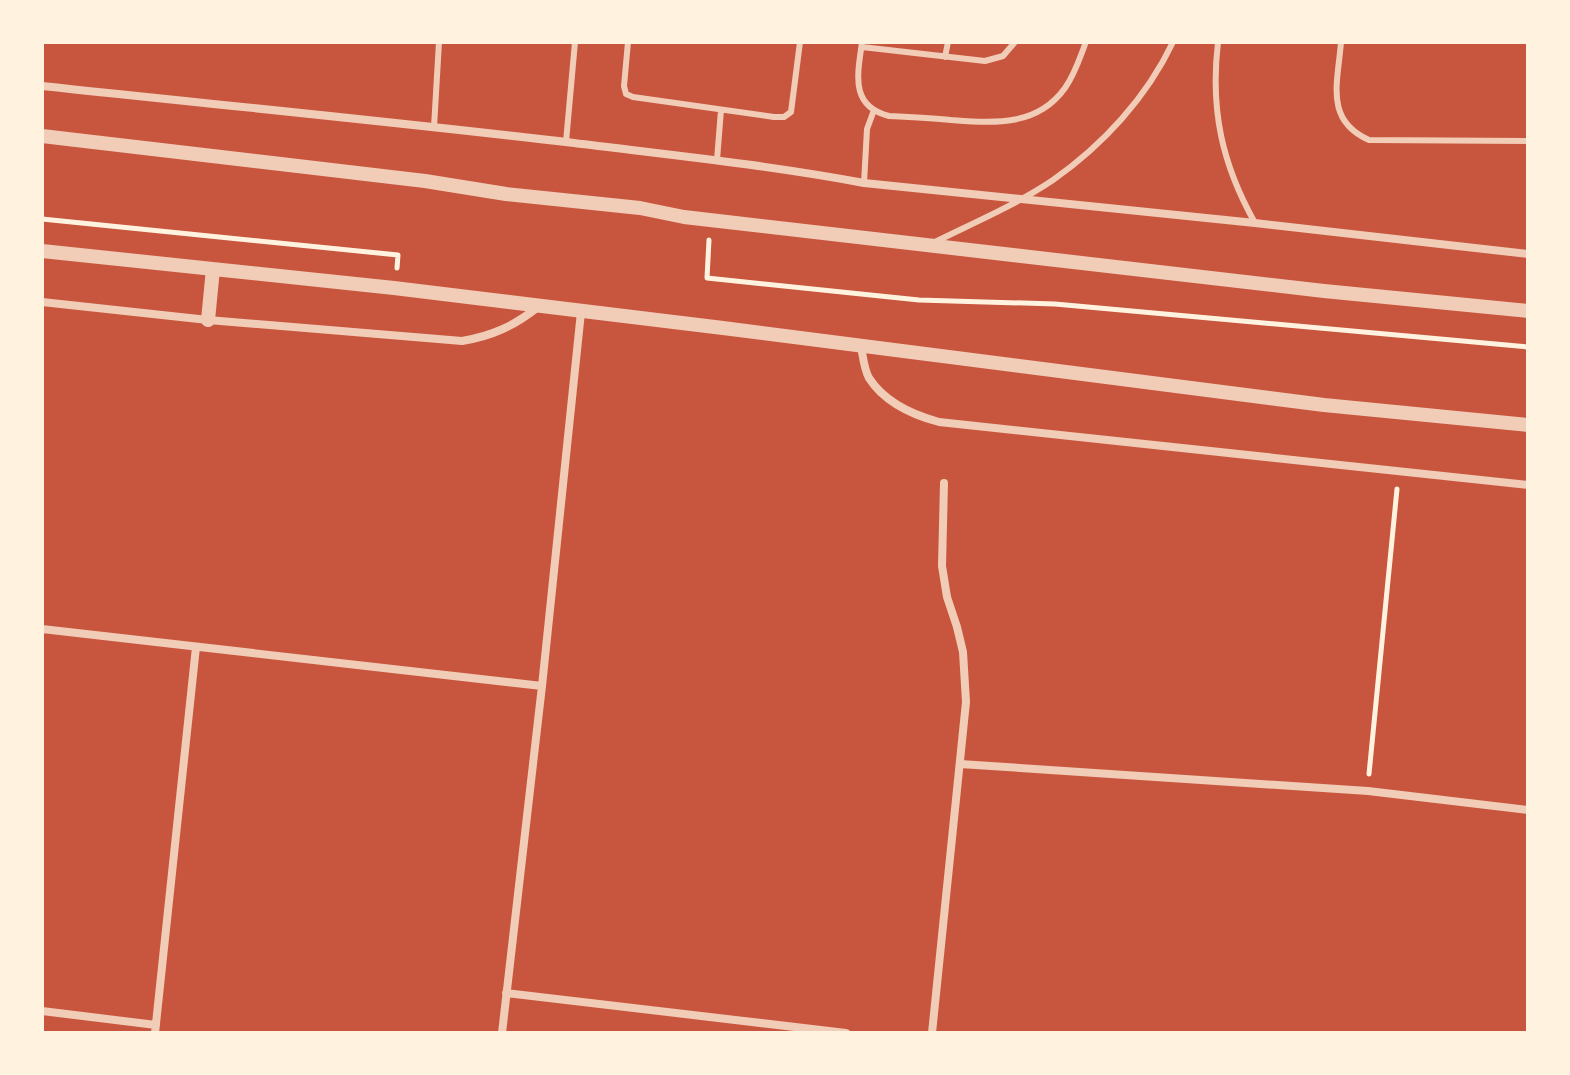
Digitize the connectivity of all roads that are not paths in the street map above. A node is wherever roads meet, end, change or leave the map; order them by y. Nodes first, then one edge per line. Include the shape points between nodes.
1 (439, 42) edge
2 (575, 42) edge
3 (628, 42) edge
4 (800, 42) edge
5 (948, 42) edge
6 (1015, 42) edge
7 (1086, 42) edge
8 (1173, 42) edge
9 (1218, 42) edge
10 (1341, 42) edge
11 (862, 45) edge
12 (945, 57) junction
13 (42, 86) edge
14 (721, 110) junction
15 (874, 110) junction
16 (434, 127) junction
17 (42, 136) edge
18 (1528, 141) edge
19 (566, 142) junction
20 (717, 160) junction
21 (864, 183) junction
22 (1021, 199) junction
23 (1255, 223) junction
24 (930, 245) junction
25 (42, 251) edge
26 (1528, 254) edge
27 (213, 269) junction
28 (42, 302) edge
29 (538, 307) junction
30 (1528, 311) edge
31 (581, 312) junction
32 (208, 320) junction
33 (861, 347) junction
34 (1528, 425) edge
35 (944, 483) dead end
36 (1528, 485) edge
37 (42, 629) edge
38 (196, 647) junction
39 (542, 686) junction
40 (960, 764) junction
41 (1528, 810) edge
42 (506, 993) junction
43 (42, 1011) edge
44 (155, 1029) edge
45 (502, 1033) edge
46 (846, 1033) edge
47 (932, 1033) edge

1 - 16 lane
2 - 19 lane
3 - 14 lane via 626,94
4 - 14 lane via 791,112 774,117
5 - 12 lane
6 - 12 lane via 994,60
7 - 15 lane via 1059,95 1016,120 889,116
8 - 22 lane via 1152,80 1107,135 1052,181
9 - 23 lane via 1215,89 1222,145
10 - 18 lane via 1337,104 1347,127 1357,135 1369,140
11 - 12 lane
11 - 15 lane via 858,85
13 - 16 street
14 - 20 lane
15 - 21 lane via 867,129
16 - 19 street
17 - 24 street
19 - 20 street
20 - 21 street
21 - 22 street
22 - 23 street
22 - 24 lane
23 - 26 street
24 - 30 street
25 - 27 street
27 - 29 street
27 - 32 street
28 - 32 street
29 - 31 street
29 - 32 street via 503,331 462,341
31 - 33 street
31 - 39 street
33 - 34 street
33 - 36 street via 868,376 882,393 918,416 939,422
35 - 40 street via 942,566 965,677
37 - 38 street
38 - 39 street
38 - 44 street
39 - 42 street
40 - 41 street via 1368,791
40 - 47 street
42 - 45 street
42 - 46 street
43 - 44 street

